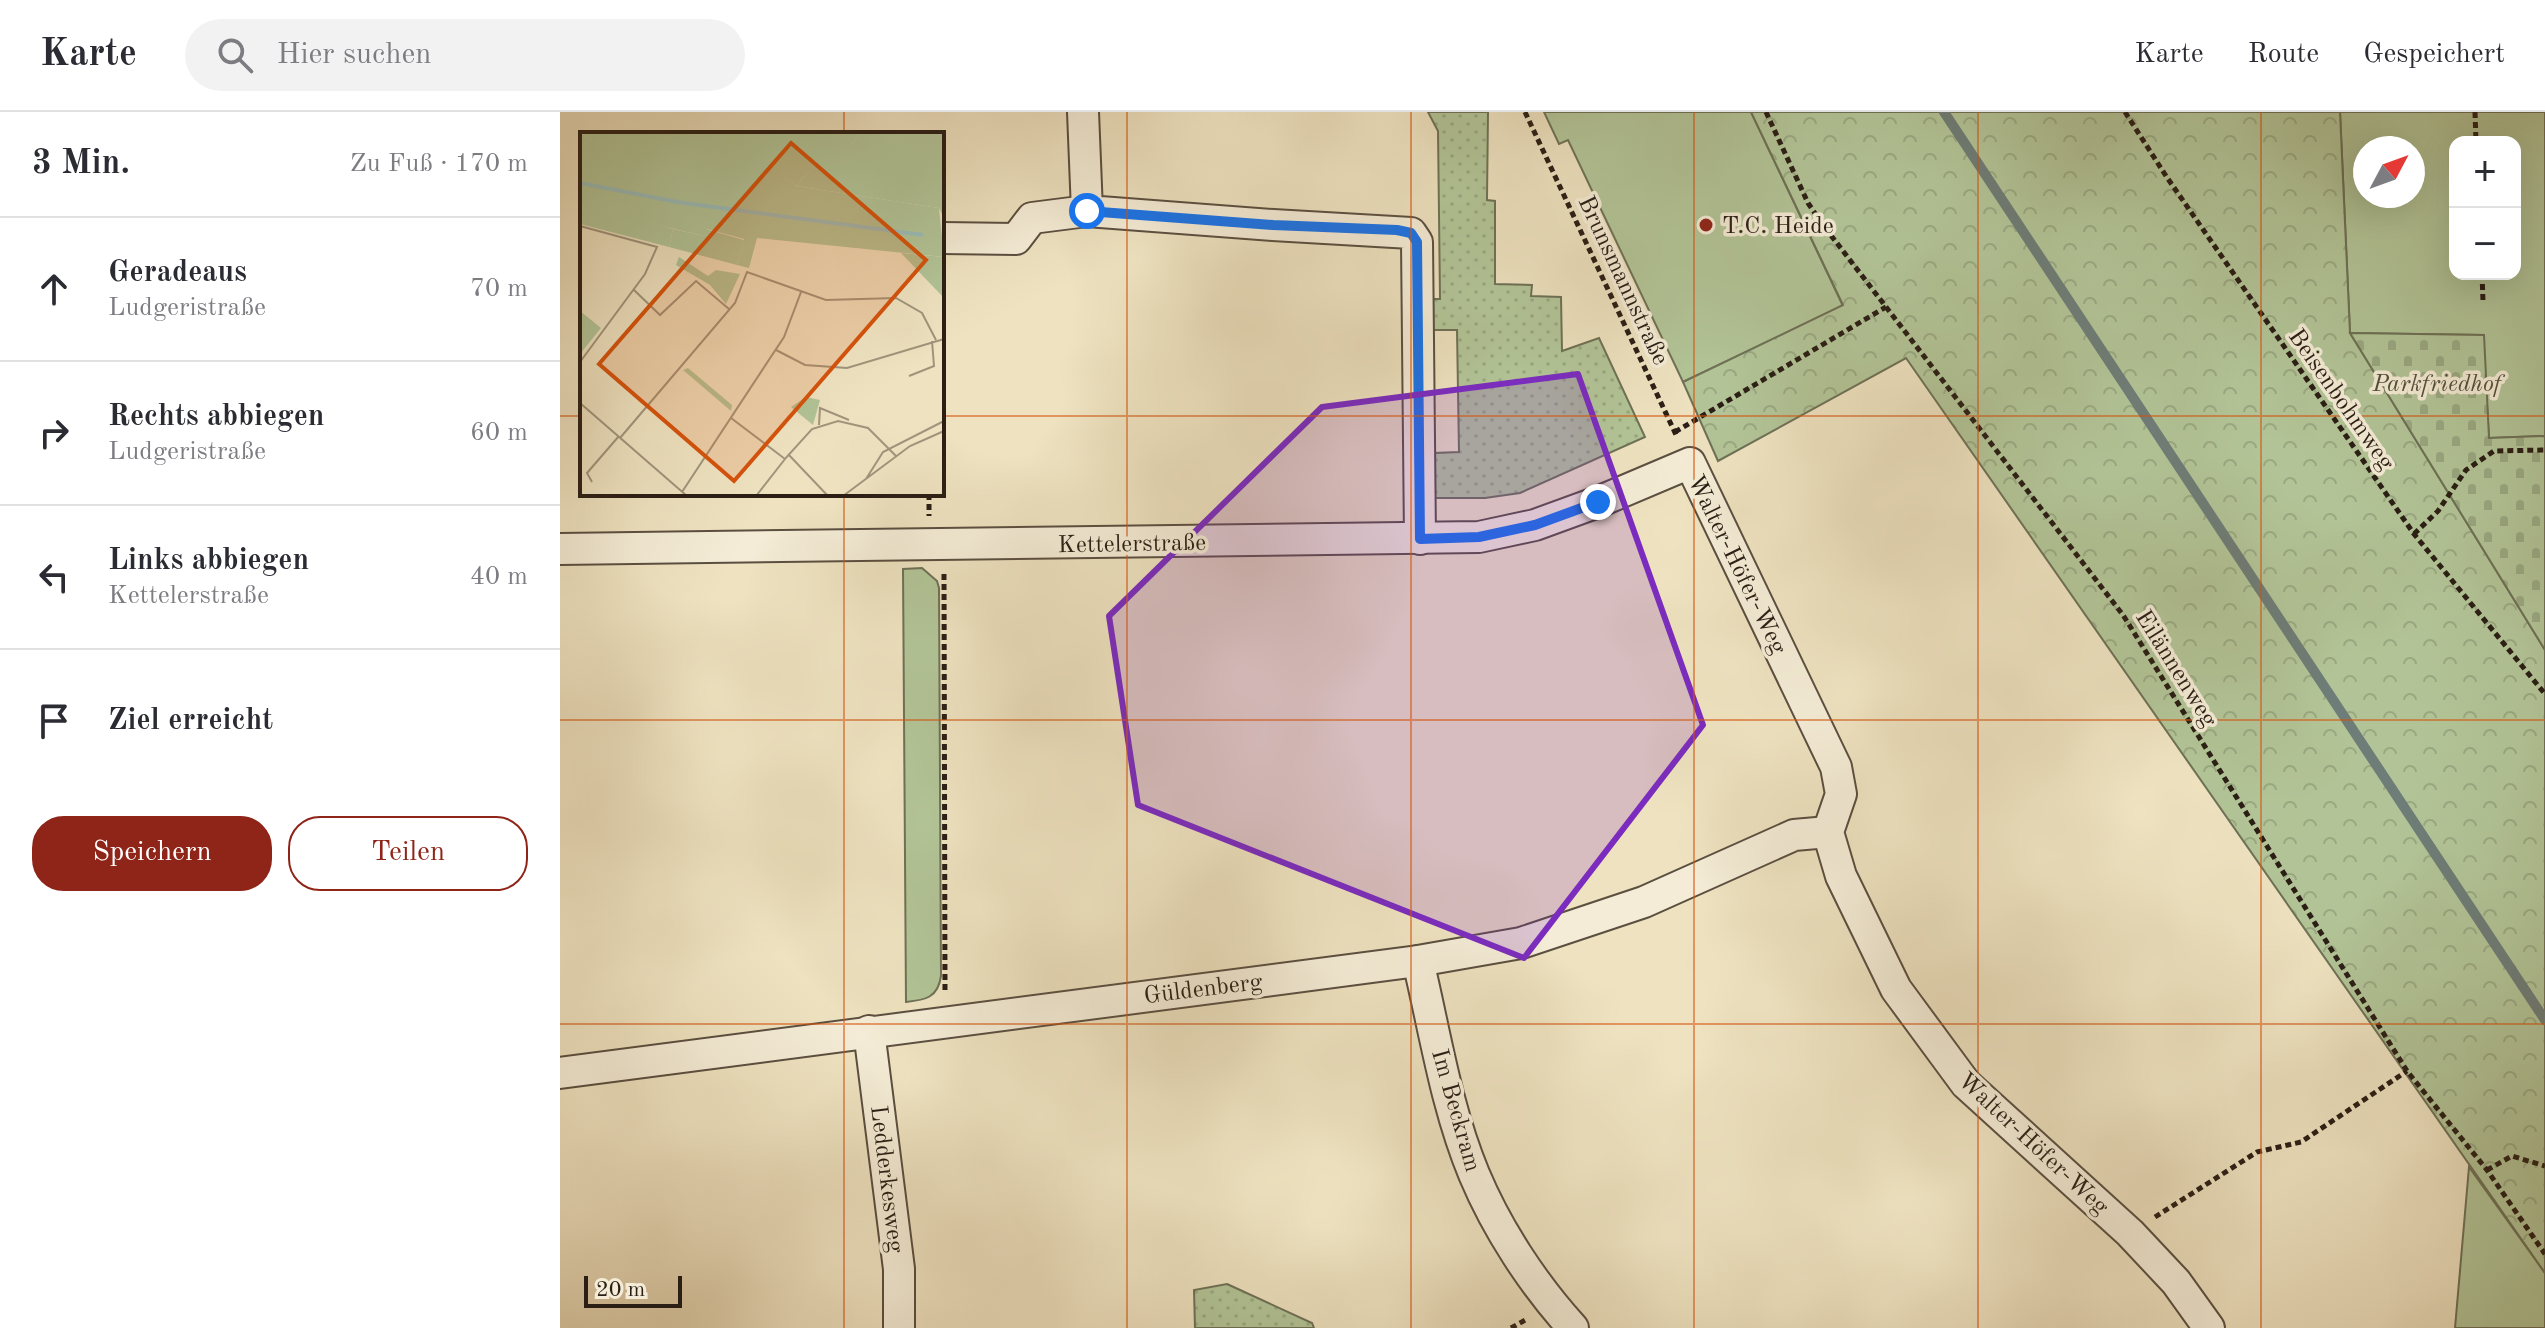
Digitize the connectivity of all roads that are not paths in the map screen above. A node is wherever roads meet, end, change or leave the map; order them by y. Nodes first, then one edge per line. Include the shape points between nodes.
1 (1083, 112) edge
2 (1087, 211) junction
3 (944, 238) edge
4 (1690, 463) joint
5 (1420, 539) junction
6 (560, 549) edge
7 (1828, 832) junction
8 (1418, 961) junction
9 (869, 1031) junction
10 (560, 1073) edge
11 (899, 1328) edge
12 (1573, 1328) edge
13 (2209, 1328) edge

1 - 2 street
2 - 3 street via 1032,218 1016,239
2 - 5 street via 1411,233 1417,242
4 - 5 street, Kettelerstraße via 1535,525 1479,537
4 - 7 street, Walter-Höfer-Weg via 1836,767 1841,794
5 - 6 street, Kettelerstraße
7 - 8 street, Güldenberg via 1794,835 1644,902 1521,943
7 - 13 street, Walter-Höfer-Weg via 1841,876 1896,989 1966,1084 2130,1233 2176,1282
8 - 9 street, Güldenberg
8 - 12 street, Im Beckram via 1455,1118 1475,1175 1508,1239
9 - 10 street, Güldenberg
9 - 11 street, Ledderkesweg via 899,1269

